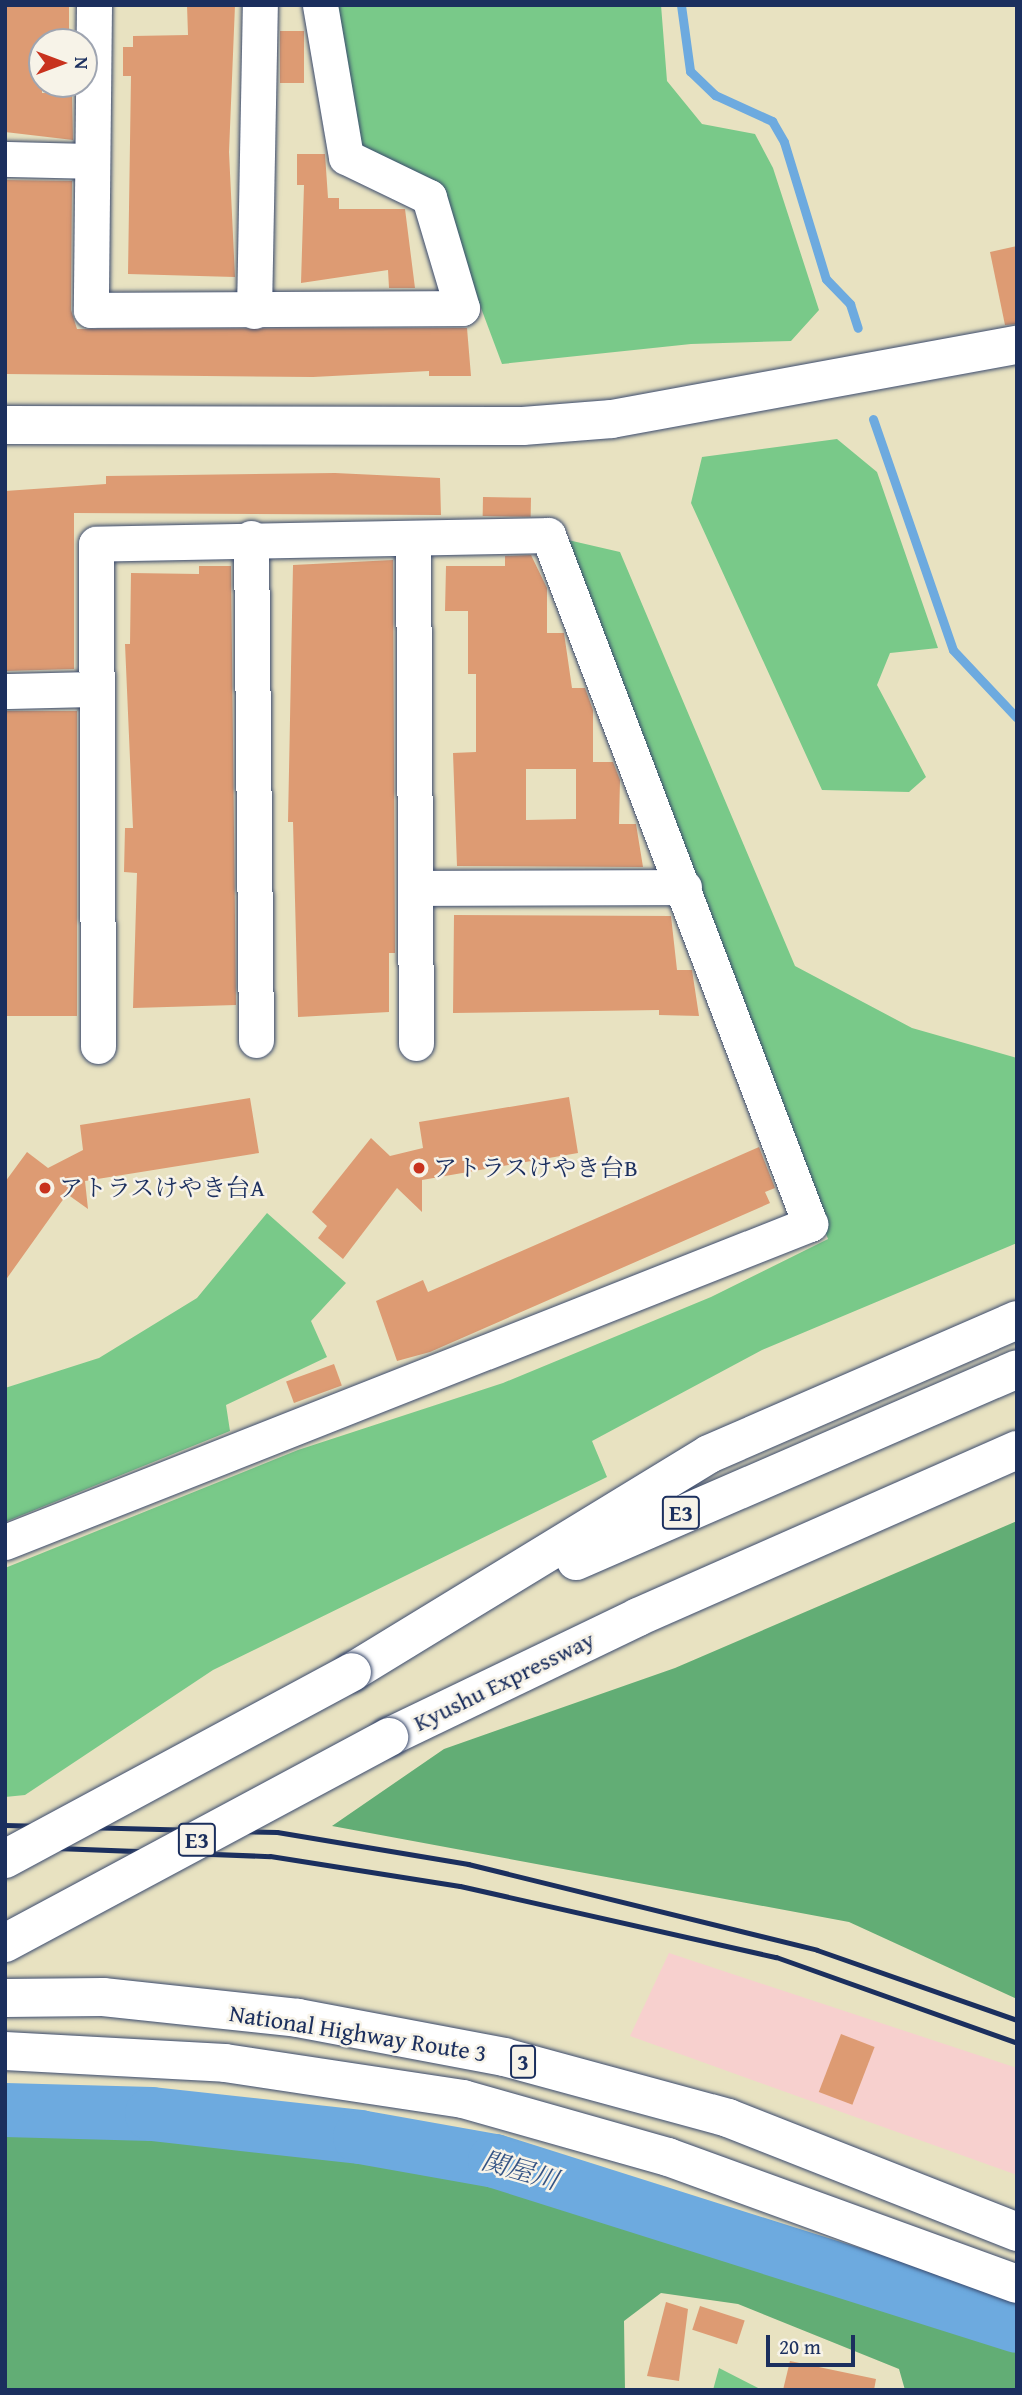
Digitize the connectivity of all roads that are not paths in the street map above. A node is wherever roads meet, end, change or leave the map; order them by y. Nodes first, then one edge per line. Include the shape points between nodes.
1 (94, 5) edge
2 (260, 5) edge
3 (320, 5) edge
4 (5, 159) edge
5 (92, 161) junction
6 (254, 311) junction
7 (1017, 345) edge
8 (5, 425) edge
9 (251, 538) junction
10 (413, 541) junction
11 (96, 689) junction
12 (5, 691) edge
13 (684, 887) junction
14 (415, 888) junction
15 (256, 1040) dead end
16 (416, 1043) dead end
17 (98, 1046) dead end
18 (1017, 1320) edge
19 (1017, 1369) edge
20 (1017, 1450) edge
21 (1017, 1474) edge
22 (921, 1489) junction
23 (5, 1542) edge
24 (352, 1672) junction
25 (5, 1859) edge
26 (5, 1943) edge
27 (5, 1998) edge
28 (5, 2051) edge
29 (1017, 2232) edge
30 (1017, 2284) edge

1 - 5 street
2 - 6 street
3 - 6 street via 346,157 429,197 462,307
4 - 5 street
5 - 6 street via 91,310
7 - 8 main road via 612,419 523,426
9 - 10 street
9 - 11 street via 96,544
9 - 15 street
10 - 13 street via 548,534
10 - 14 street
11 - 12 street
11 - 17 street
13 - 14 street
13 - 23 street via 810,1224
14 - 16 street
18 - 24 main road via 709,1454
19 - 24 main road, E3 via 625,1537
20 - 22 main road, Kyushu Expressway / E3
21 - 22 main road
22 - 26 main road, Kyushu Expressway / E3, bridge via 389,1737
24 - 25 main road, E3, bridge
27 - 29 main road, National Highway Route 3 / 3 via 103,1997 298,2018 504,2057 728,2118
28 - 30 main road, National Highway Route 3 / 3 via 225,2063 463,2099 668,2157

